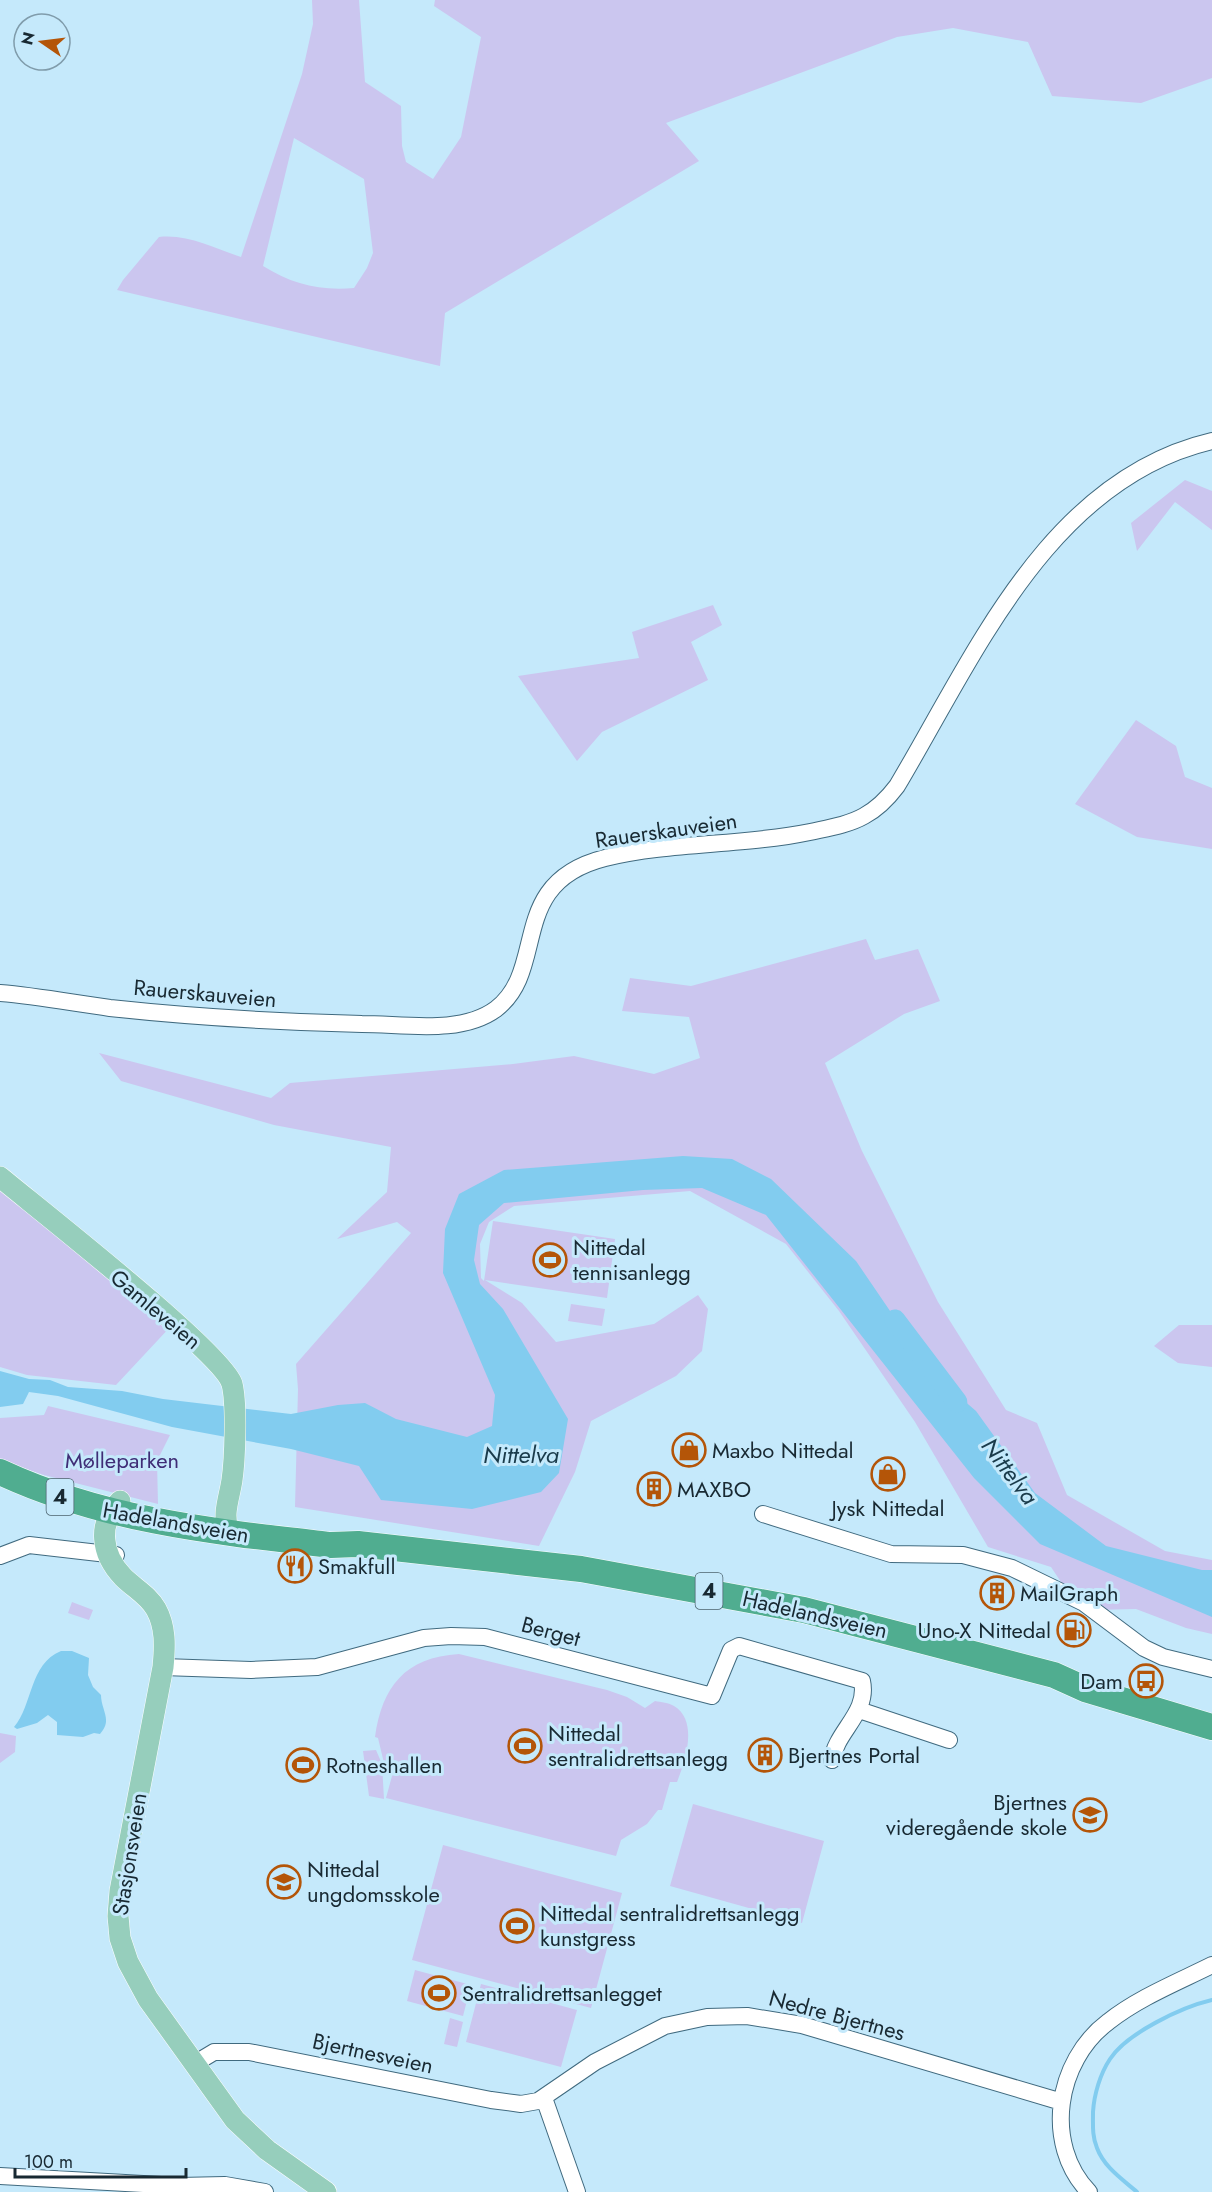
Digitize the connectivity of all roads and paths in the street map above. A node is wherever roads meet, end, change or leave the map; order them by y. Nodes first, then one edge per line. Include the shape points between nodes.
1 (1212, 441) edge
2 (0, 993) edge
3 (0, 1177) edge
4 (0, 1472) edge
5 (117, 1509) junction
6 (763, 1514) dead end
7 (230, 1525) junction
8 (0, 1556) edge
9 (112, 1558) junction
10 (163, 1667) junction
11 (1212, 1670) edge
12 (1054, 1675) junction
13 (859, 1710) junction
14 (1212, 1712) edge
15 (1212, 1726) edge
16 (949, 1740) dead end
17 (832, 1760) dead end
18 (1212, 1965) edge
19 (194, 2064) junction
20 (544, 2098) junction
21 (1062, 2102) junction
22 (0, 2176) edge
23 (265, 2192) edge
24 (326, 2192) edge
25 (577, 2192) edge
26 (1089, 2192) edge

1 - 2 street, Rauerskauveien via 1168,454 1134,472 1086,507 1054,539 1021,580 897,786 876,808 852,821 780,838 621,855 585,864 570,872 545,898 536,915 518,979 498,1008 481,1018 437,1025 281,1023
3 - 7 main road, Gamleveien via 195,1341 226,1372 232,1385 232,1481 237,1498
4 - 5 highway, Hadelandsveien / 4
5 - 7 highway, Hadelandsveien / 4
5 - 9 main road via 104,1537
6 - 11 street via 891,1554 963,1555 1012,1568 1084,1603 1144,1648
7 - 12 highway, Hadelandsveien / 4 via 330,1536 358,1544 544,1564 695,1588 861,1624
8 - 9 street via 29,1545
9 - 10 main road, Stasjonsveien via 157,1610 164,1634
10 - 13 street, Berget via 317,1667 424,1638 452,1635 485,1637 712,1696 731,1650 739,1646 862,1681
10 - 19 main road, Stasjonsveien via 122,1875 118,1928 140,1986
12 - 14 highway, Hadelandsveien / 4 via 1094,1679
12 - 15 highway, Hadelandsveien / 4 via 1085,1689
13 - 16 street
13 - 17 street, Berget
18 - 21 street via 1099,2028 1077,2059
19 - 20 street, Bjertnesveien via 214,2052 242,2052 502,2102 529,2103
19 - 24 main road, Stasjonsveien via 225,2108 252,2136
20 - 21 street, Nedre Bjertnes via 595,2062 653,2031 690,2020 747,2016 812,2027
20 - 25 street
21 - 26 street via 1060,2124 1066,2152
22 - 23 street via 225,2185

